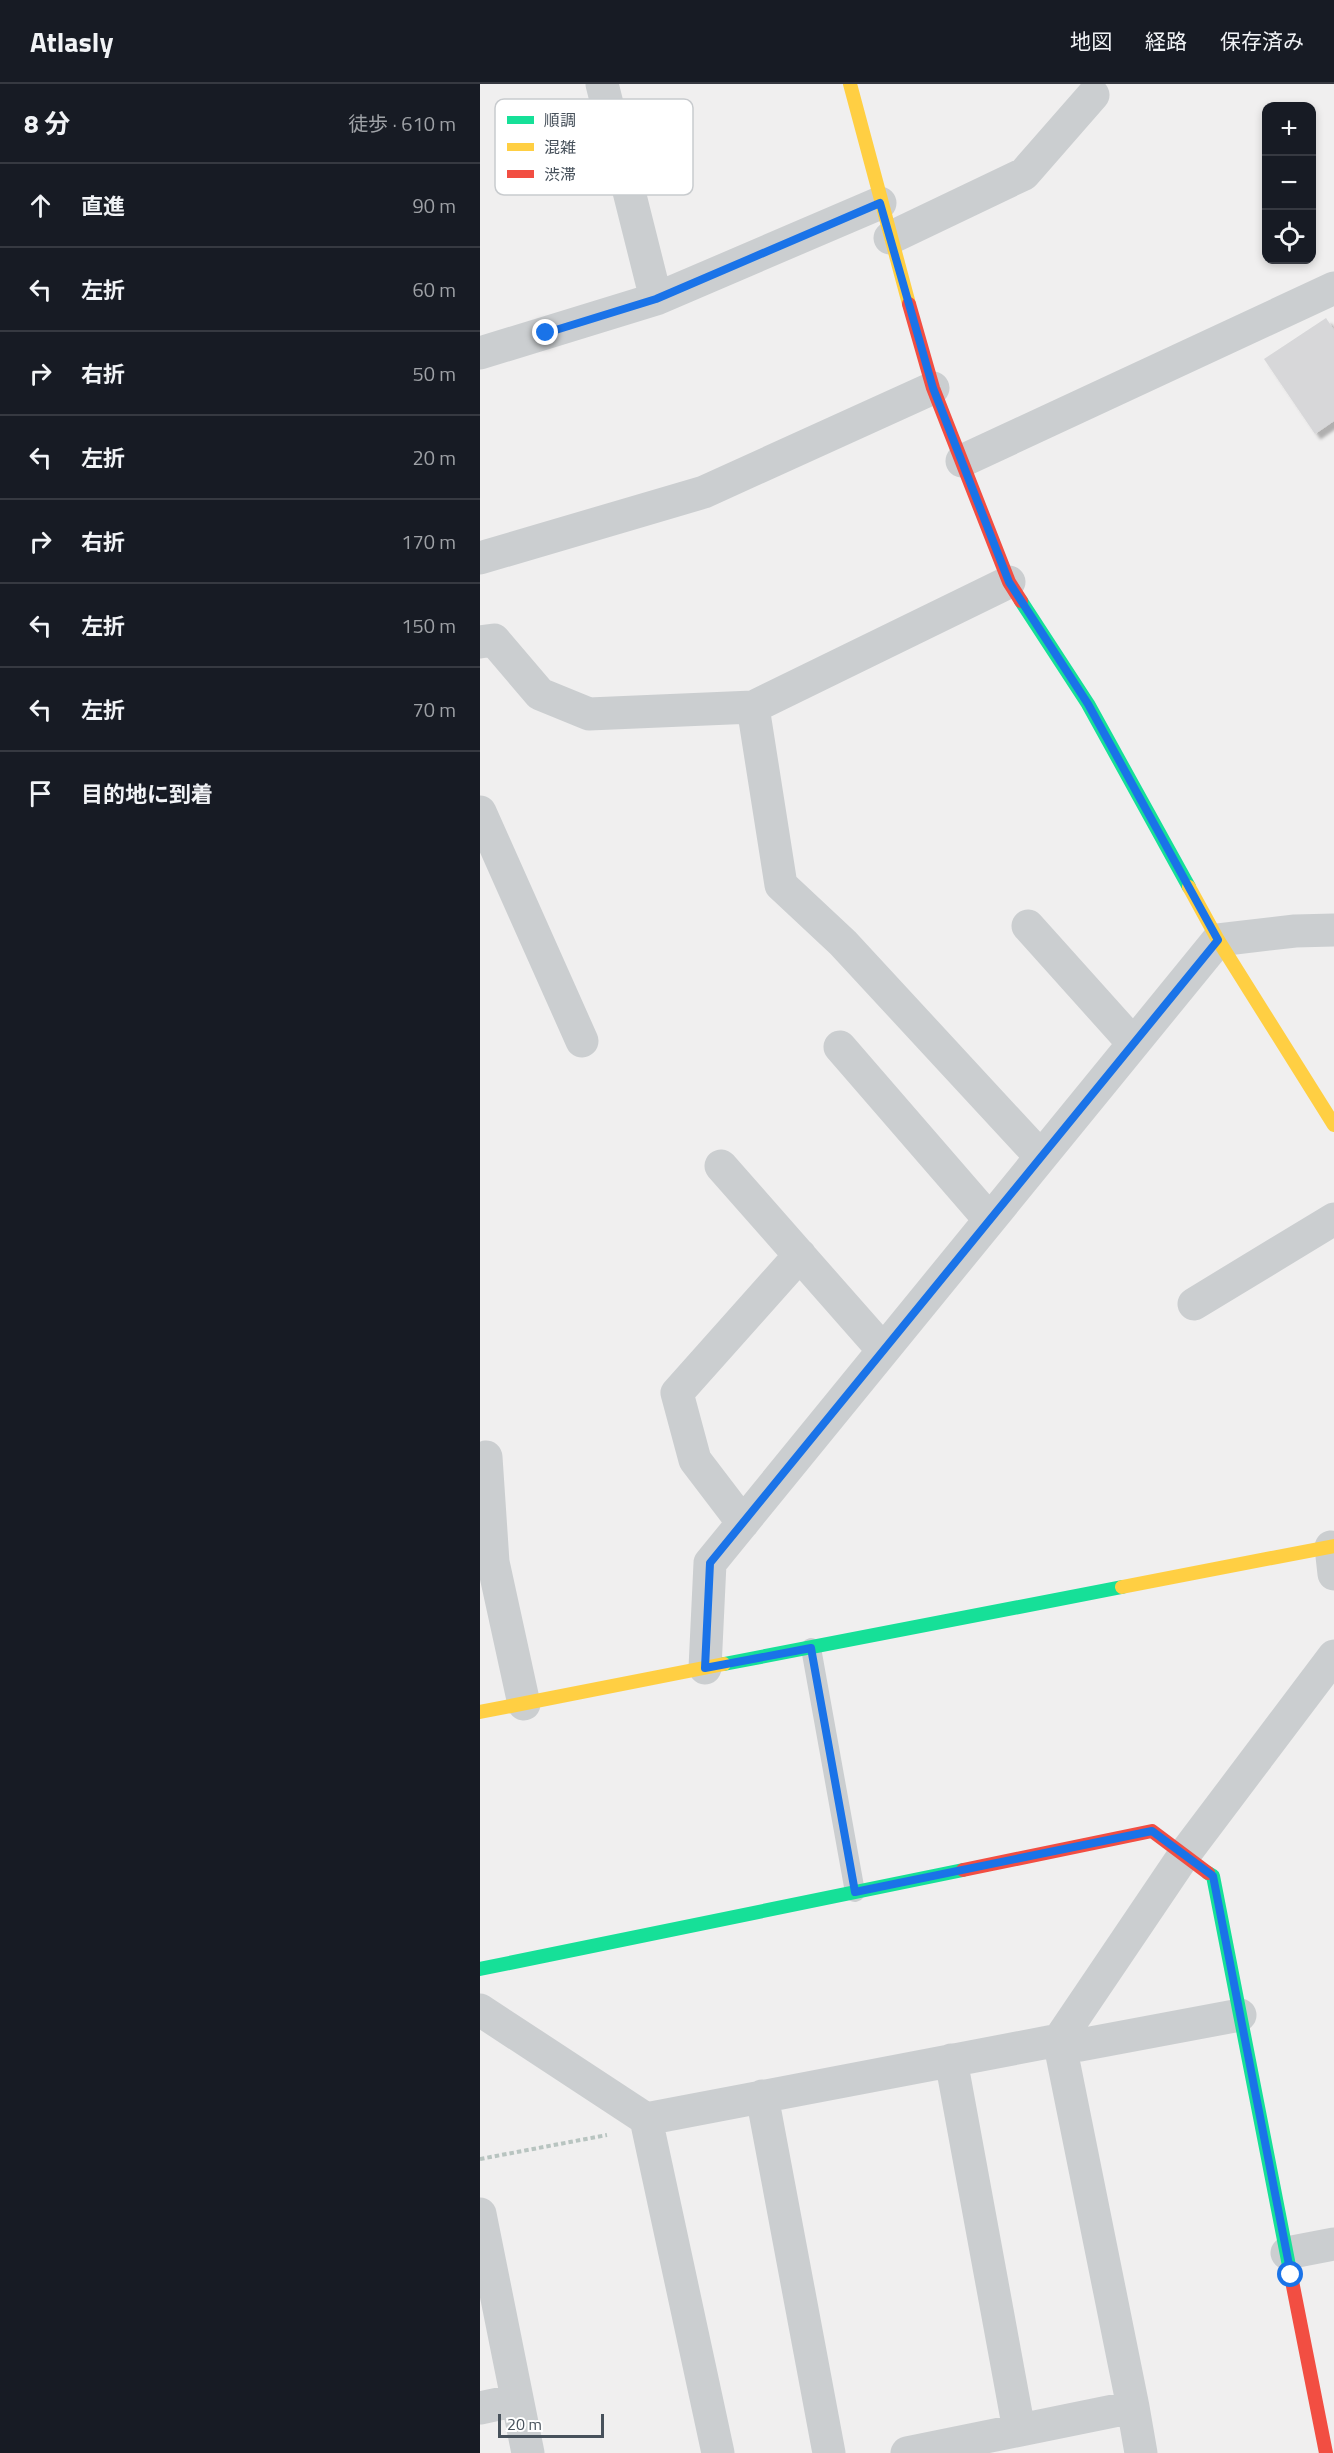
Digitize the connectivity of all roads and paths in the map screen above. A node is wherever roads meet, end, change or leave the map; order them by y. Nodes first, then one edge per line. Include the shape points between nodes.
1 (602, 84) edge
2 (850, 84) edge
3 (1093, 95) dead end
4 (606, 99) edge
5 (630, 195) edge
6 (880, 203) junction
7 (890, 238) junction
8 (1334, 288) edge
9 (656, 299) junction
10 (480, 353) edge
11 (933, 388) junction
12 (962, 461) junction
13 (480, 558) edge
14 (1009, 582) junction
15 (480, 642) edge
16 (753, 707) junction
17 (480, 812) edge
18 (1028, 926) dead end
19 (1334, 930) edge
20 (1218, 940) junction
21 (582, 1041) dead end
22 (1133, 1043) junction
23 (840, 1047) dead end
24 (1334, 1125) edge
25 (1041, 1156) junction
26 (721, 1166) dead end
27 (989, 1219) junction
28 (1334, 1219) edge
29 (800, 1255) junction
30 (1194, 1305) dead end
31 (883, 1350) junction
32 (486, 1457) dead end
33 (743, 1523) junction
34 (1333, 1556) edge
35 (811, 1648) junction
36 (1334, 1656) edge
37 (705, 1668) junction
38 (524, 1704) junction
39 (480, 1712) edge
40 (1184, 1855) junction
41 (855, 1892) junction
42 (480, 1969) edge
43 (480, 2010) edge
44 (1240, 2015) junction
45 (1059, 2040) junction
46 (951, 2060) junction
47 (762, 2097) junction
48 (646, 2119) junction
49 (480, 2159) edge
50 (480, 2214) edge
51 (1334, 2244) edge
52 (1287, 2253) junction
53 (517, 2400) junction
54 (1133, 2407) junction
55 (480, 2408) edge
56 (1019, 2430) junction
57 (528, 2453) edge
58 (718, 2453) edge
59 (829, 2453) edge
60 (907, 2453) edge
61 (1142, 2453) edge
62 (1326, 2453) edge

1 - 4 street
2 - 6 street
3 - 7 street via 1024,174
5 - 9 street
6 - 7 street
6 - 9 street
7 - 11 street
8 - 12 street
9 - 10 street
11 - 12 street
11 - 13 street via 704,492
12 - 14 street
14 - 16 street
14 - 20 street via 1088,704
15 - 16 street via 494,640 540,694 589,714
16 - 25 street via 781,885 843,942
17 - 21 street
18 - 22 street
19 - 20 street
20 - 22 street
20 - 24 street
22 - 25 street
23 - 27 street
25 - 27 street
26 - 29 street
27 - 31 street
28 - 30 street
29 - 31 street
29 - 33 street via 677,1393 695,1460
31 - 33 street
32 - 38 street via 493,1562
33 - 37 street via 710,1563
34 - 35 street
35 - 37 street
35 - 41 lane
36 - 40 street
37 - 38 street
38 - 39 street
40 - 41 street via 1152,1831
40 - 44 street via 1213,1876
40 - 45 street
41 - 42 street
43 - 48 street
44 - 45 street via 1080,2045
44 - 52 street
45 - 46 street
45 - 54 street
46 - 47 street
46 - 56 street
47 - 48 street
47 - 59 street
48 - 49 path via 622,2132
48 - 58 street
50 - 53 street
51 - 52 street
52 - 62 street
53 - 55 street
53 - 57 street
54 - 56 street
54 - 61 street
56 - 60 street

